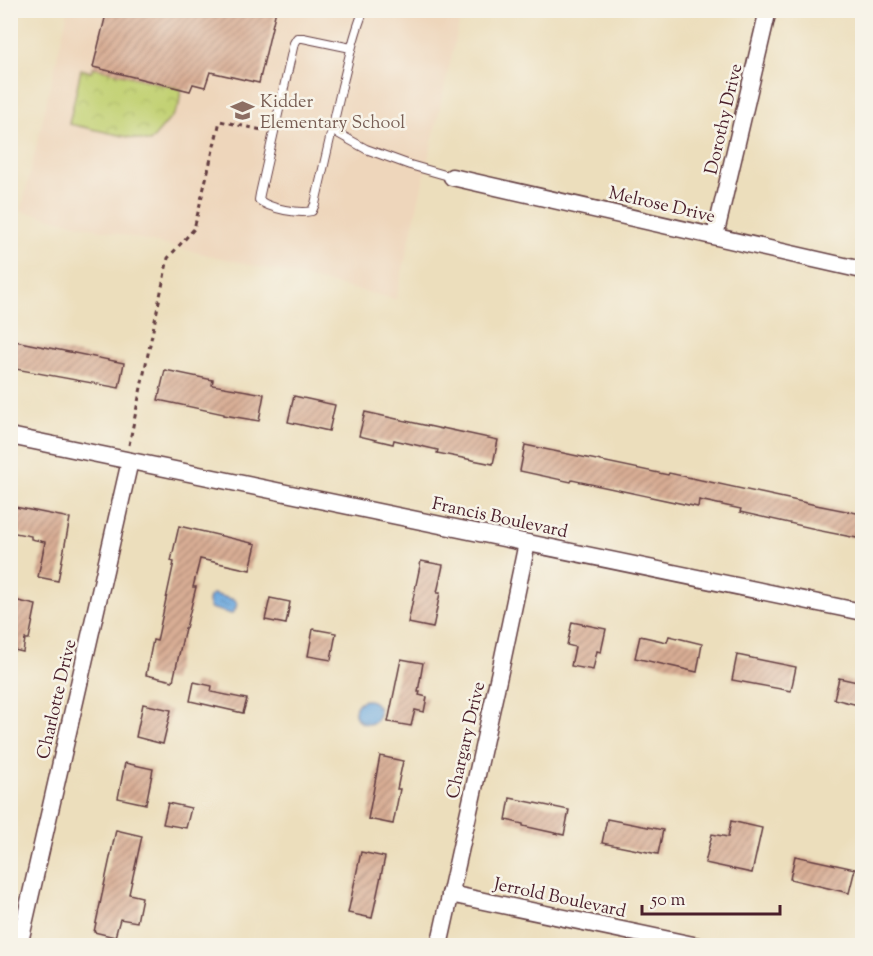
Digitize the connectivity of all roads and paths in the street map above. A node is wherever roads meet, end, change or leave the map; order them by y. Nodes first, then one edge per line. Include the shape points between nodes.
1 (364, 10) edge
2 (768, 10) edge
3 (351, 48) junction
4 (332, 130) junction
5 (273, 132) junction
6 (452, 177) joint
7 (715, 236) junction
8 (862, 270) edge
9 (10, 436) edge
10 (129, 454) junction
11 (527, 543) junction
12 (862, 612) edge
13 (450, 894) junction
14 (19, 945) edge
15 (440, 945) edge
16 (698, 945) edge

1 - 3 lane
2 - 7 street, Dorothy Drive
3 - 4 lane
3 - 5 lane via 297,38
4 - 5 lane via 315,204 312,211 304,213 265,205 259,200
4 - 6 lane via 366,149
5 - 10 path via 220,121 194,229 168,258
6 - 7 street, Melrose Drive
7 - 8 street, Melrose Drive
9 - 10 street, Francis Boulevard
10 - 11 street, Francis Boulevard
10 - 14 street, Charlotte Drive
11 - 12 street, Francis Boulevard
11 - 13 street, Chargary Drive
13 - 15 street, Chargary Drive
13 - 16 street, Jerrold Boulevard

